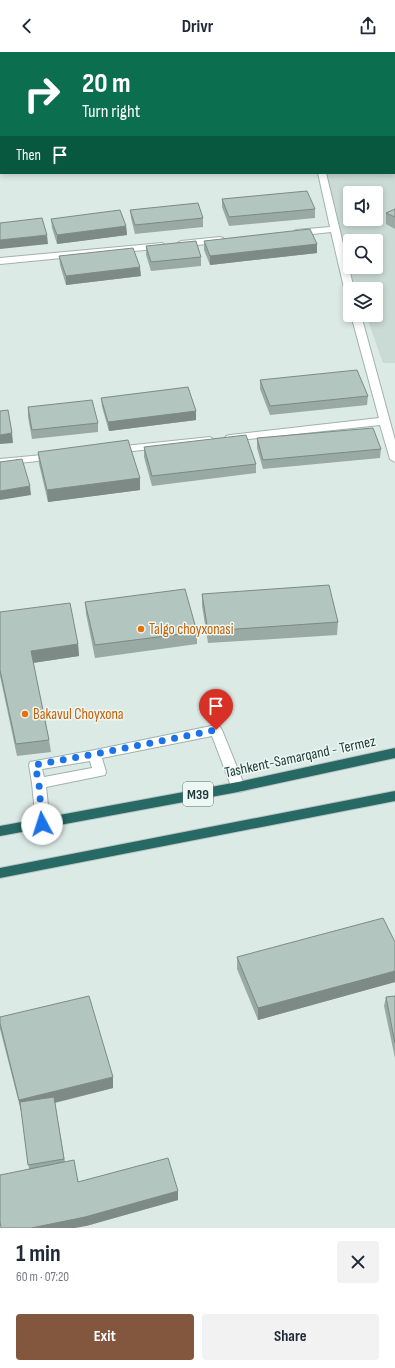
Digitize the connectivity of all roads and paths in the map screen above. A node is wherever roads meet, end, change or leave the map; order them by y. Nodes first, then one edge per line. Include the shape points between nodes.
1 (322, 174) edge
2 (335, 229) junction
3 (288, 234) edge
4 (226, 240) edge
5 (0, 261) edge
6 (348, 282) edge
7 (358, 322) edge
8 (384, 421) junction
9 (102, 451) edge
10 (63, 456) edge
11 (395, 459) edge
12 (0, 462) edge
13 (395, 752) edge
14 (95, 754) junction
15 (39, 784) junction
16 (238, 787) junction
17 (395, 796) edge
18 (42, 824) junction
19 (0, 831) edge
20 (0, 873) edge

1 - 2 street
2 - 3 street
2 - 6 street
4 - 5 street
7 - 8 street
8 - 9 street
8 - 11 street
10 - 12 street
13 - 16 highway, Tashkent-Samarqand - Termez / M39
14 - 15 street via 35,765
14 - 15 street via 100,772
14 - 16 street via 216,730
15 - 18 street
16 - 18 highway, Tashkent-Samarqand - Termez / M39
17 - 20 highway
18 - 19 highway, Tashkent-Samarqand - Termez / M39

